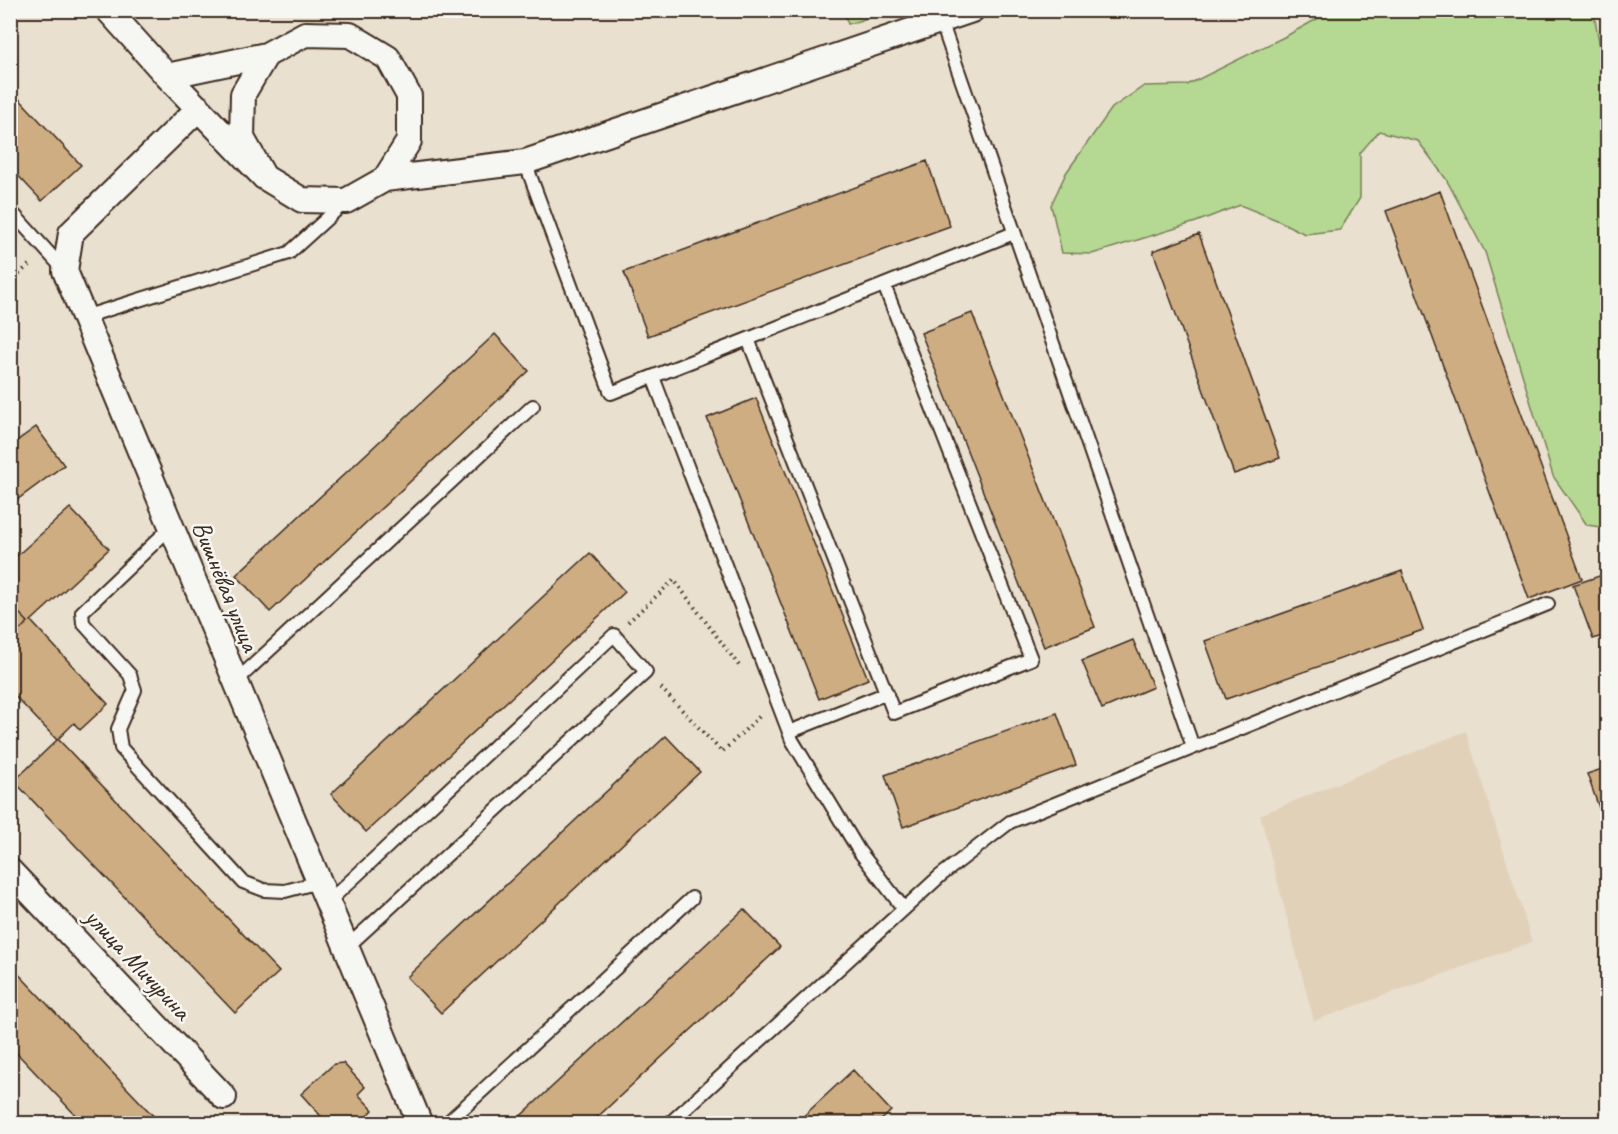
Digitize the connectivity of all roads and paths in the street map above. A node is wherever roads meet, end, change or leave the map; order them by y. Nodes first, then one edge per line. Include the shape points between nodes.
1 (108, 10) edge
2 (972, 10) edge
3 (941, 21) junction
4 (266, 55) junction
5 (167, 76) junction
6 (199, 108) junction
7 (525, 162) junction
8 (264, 177) junction
9 (386, 179) junction
10 (346, 201) junction
11 (10, 210) edge
12 (1014, 233) junction
13 (46, 250) junction
14 (65, 271) junction
15 (10, 282) edge
16 (884, 285) junction
17 (84, 317) junction
18 (748, 339) junction
19 (653, 377) junction
20 (533, 406) dead end
21 (171, 527) junction
22 (1548, 604) dead end
23 (614, 635) junction
24 (742, 670) dead end
25 (646, 672) junction
26 (235, 682) junction
27 (887, 693) junction
28 (762, 714) dead end
29 (789, 732) junction
30 (1193, 747) junction
31 (10, 871) edge
32 (324, 892) junction
33 (692, 898) dead end
34 (904, 909) junction
35 (347, 947) junction
36 (224, 1097) dead end
37 (420, 1124) edge
38 (446, 1124) edge
39 (669, 1124) edge

1 - 5 street
2 - 3 street
3 - 7 street
3 - 12 lane
4 - 5 street
4 - 8 street via 243,94 242,116 242,138
4 - 9 street via 305,34 350,34 388,57 409,96 409,141
5 - 6 street
6 - 8 street
6 - 14 street via 71,233
7 - 9 street
7 - 19 lane via 611,393
8 - 10 street via 302,200
9 - 10 street
10 - 17 lane via 289,253
11 - 13 lane
12 - 16 lane
12 - 30 lane
13 - 14 lane
13 - 15 path
14 - 17 street, Вишнёвая улица
16 - 18 lane
16 - 27 lane via 1031,659 894,713
17 - 21 street, Вишнёвая улица
18 - 19 lane
18 - 27 lane
19 - 29 lane
20 - 26 lane
21 - 26 street, Вишнёвая улица
21 - 32 lane via 82,612 83,623 130,675 135,690 118,729 121,748 243,882 264,890
22 - 30 lane
23 - 24 path via 674,580
23 - 25 lane
23 - 32 lane
25 - 28 path via 722,752
25 - 35 lane
26 - 32 street, Вишнёвая улица
27 - 29 lane
29 - 34 lane via 859,851
30 - 34 lane via 1010,822
31 - 36 street, улица Мичурина
32 - 35 street, Вишнёвая улица
33 - 38 lane
34 - 39 lane
35 - 37 street, Вишнёвая улица

